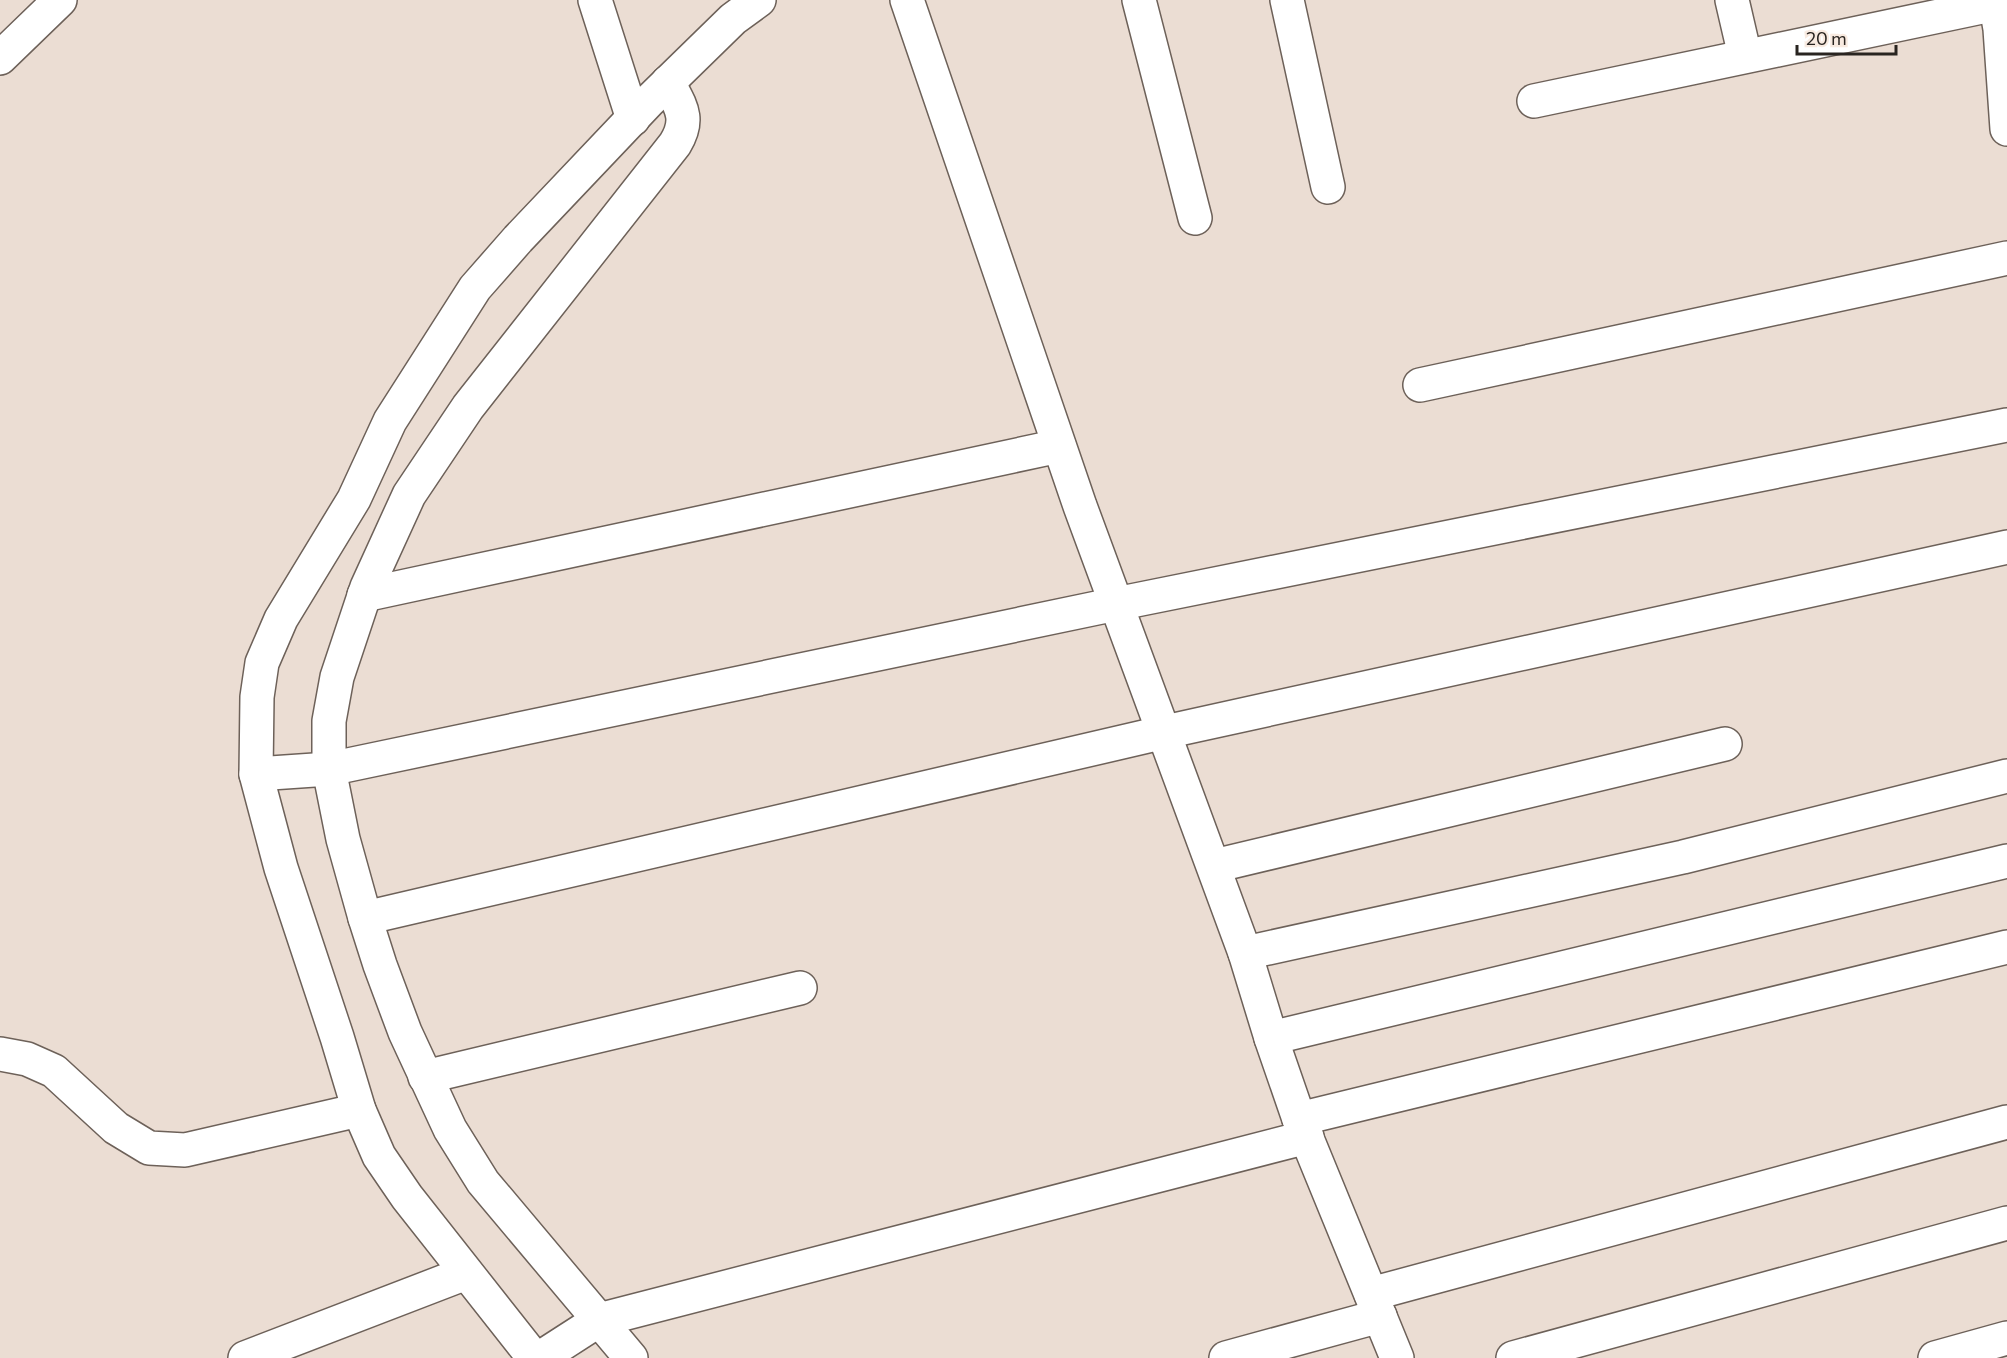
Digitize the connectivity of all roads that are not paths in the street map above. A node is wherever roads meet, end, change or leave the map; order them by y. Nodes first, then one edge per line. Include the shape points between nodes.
1 (60, 0) edge
2 (596, 0) edge
3 (759, 0) edge
4 (907, 0) edge
5 (1139, 0) edge
6 (1287, 0) edge
7 (1732, 0) edge
8 (1996, 2) edge
9 (1745, 56) junction
10 (0, 58) edge
11 (668, 82) junction
12 (1534, 101) dead end
13 (633, 119) junction
14 (2007, 129) edge
15 (1328, 187) dead end
16 (1195, 218) dead end
17 (2007, 258) edge
18 (1420, 385) dead end
19 (2007, 425) edge
20 (1059, 446) junction
21 (2007, 547) edge
22 (364, 595) junction
23 (1116, 604) junction
24 (1165, 732) junction
25 (1725, 744) dead end
26 (323, 769) junction
27 (267, 773) junction
28 (2007, 776) edge
29 (2007, 861) edge
30 (1214, 866) junction
31 (365, 918) junction
32 (2007, 947) edge
33 (1245, 953) junction
34 (800, 988) dead end
35 (1271, 1038) junction
36 (0, 1053) edge
37 (425, 1077) junction
38 (358, 1110) junction
39 (2007, 1122) edge
40 (1303, 1128) junction
41 (2007, 1223) edge
42 (466, 1273) junction
43 (1376, 1305) junction
44 (599, 1320) junction
45 (2007, 1338) edge
46 (245, 1358) edge
47 (534, 1358) edge
48 (540, 1358) edge
49 (631, 1358) edge
50 (1226, 1358) edge
51 (1397, 1358) edge
52 (1513, 1358) edge
53 (1935, 1358) edge

1 - 10 street
2 - 13 street
3 - 11 street via 733,19
4 - 20 street
5 - 16 street
6 - 15 street
7 - 9 street
8 - 9 street
8 - 14 street
9 - 12 street
11 - 13 street
11 - 22 street via 683,111 683,131 468,407 409,495
13 - 27 street via 475,288 390,421 354,499 282,620 262,663 257,697
17 - 18 street
19 - 23 street
20 - 22 street
20 - 23 street
21 - 24 street
22 - 26 street via 338,677
23 - 24 street
23 - 26 street
24 - 30 street
24 - 31 street
25 - 30 street
26 - 27 street
26 - 31 street
27 - 38 street via 281,868
28 - 33 street via 1683,857
29 - 35 street
30 - 33 street
31 - 37 street
32 - 40 street
33 - 35 street
34 - 37 street
35 - 40 street
36 - 38 street via 54,1071 116,1128 149,1148 184,1150
37 - 44 street via 450,1129 483,1182
38 - 42 street via 379,1156
39 - 43 street
40 - 43 street
40 - 44 street
41 - 52 street
42 - 46 street
42 - 47 street
43 - 50 street
43 - 51 street
44 - 48 street
44 - 49 street
45 - 53 street

